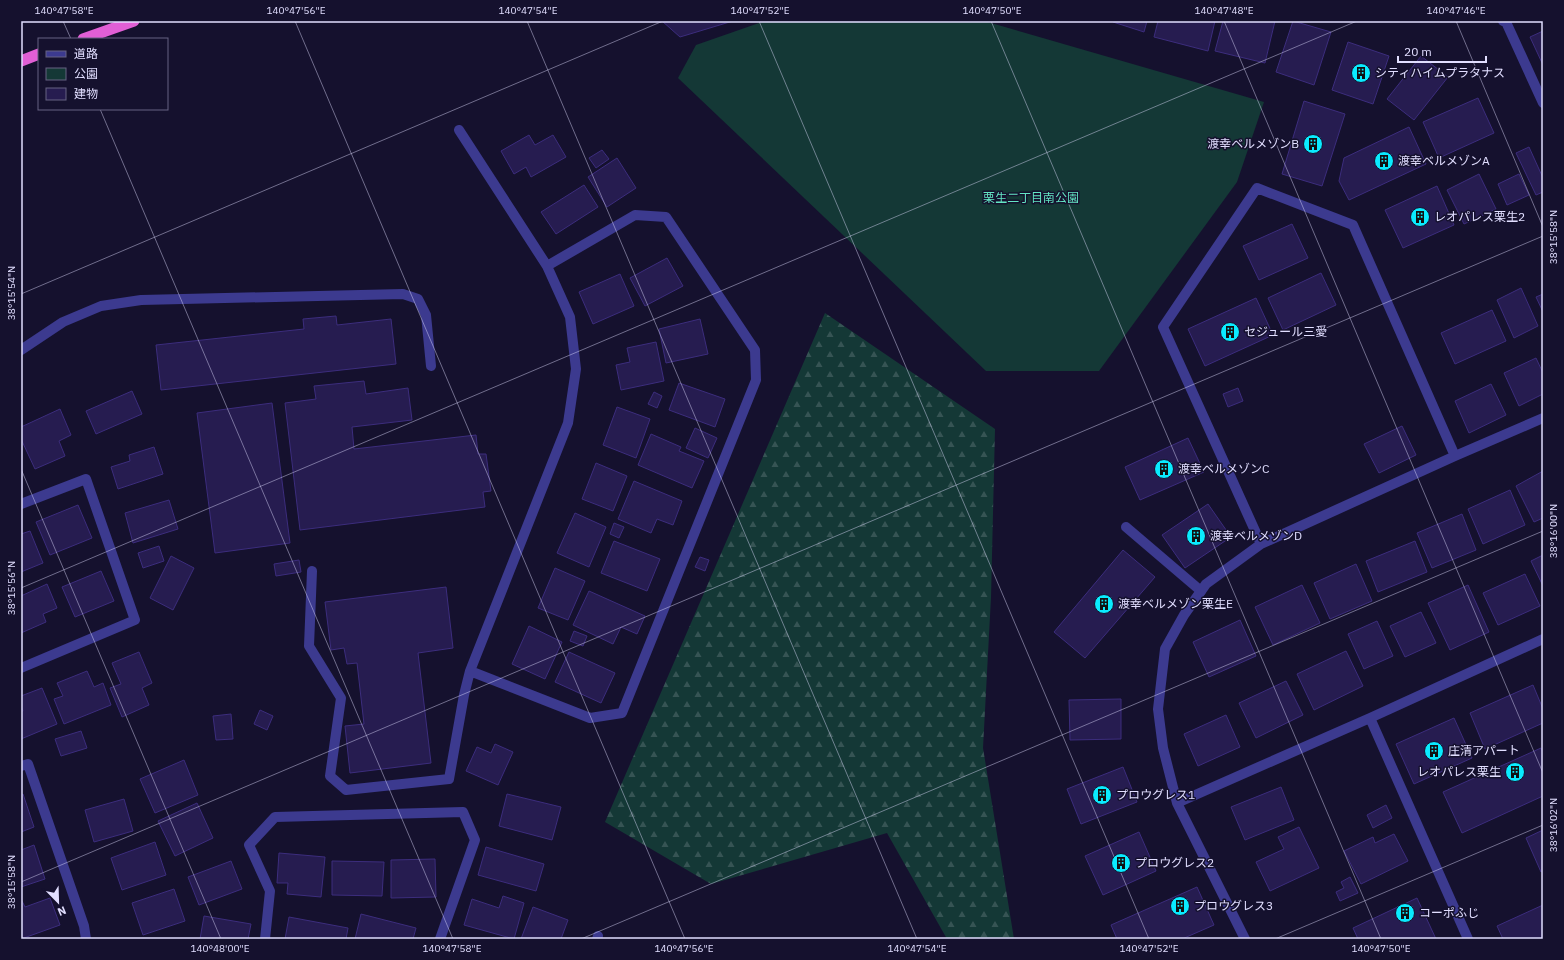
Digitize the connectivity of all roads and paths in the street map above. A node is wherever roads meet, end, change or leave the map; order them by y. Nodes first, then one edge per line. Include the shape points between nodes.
1 (134, 21) edge
2 (1505, 21) edge
3 (86, 38) edge
4 (38, 54) edge
5 (21, 61) edge
6 (1543, 103) edge
7 (459, 130) dead end
8 (547, 266) junction
9 (21, 350) edge
10 (431, 366) dead end
11 (1543, 418) edge
12 (1454, 456) junction
13 (21, 504) edge
14 (1126, 527) dead end
15 (1261, 544) junction
16 (312, 571) dead end
17 (1201, 591) junction
18 (1543, 639) edge
19 (21, 668) edge
20 (470, 672) junction
21 (1370, 718) junction
22 (21, 766) edge
23 (1177, 803) junction
24 (86, 939) edge
25 (265, 939) edge
26 (440, 939) edge
27 (1245, 939) edge
28 (1468, 939) edge

1 - 3 highway
2 - 6 street
4 - 5 highway
7 - 8 street
8 - 20 street via 570,318 576,369 568,423
8 - 20 street via 635,215 666,217 755,350 756,380 622,713 590,718
9 - 10 street via 63,322 101,306 135,301 403,294 418,299 426,314
11 - 12 street
12 - 15 street
12 - 15 street via 1353,225 1257,188 1163,326
13 - 19 street via 86,479 135,620
14 - 17 street
15 - 17 street via 1206,584
16 - 20 street via 309,646 341,698 330,776 346,790 449,779
17 - 23 street via 1165,649 1158,709 1163,748
18 - 21 street
21 - 23 street
21 - 28 street
22 - 24 street via 28,764 84,926
23 - 27 street
25 - 26 street via 270,891 249,845 275,817 464,812 476,840

